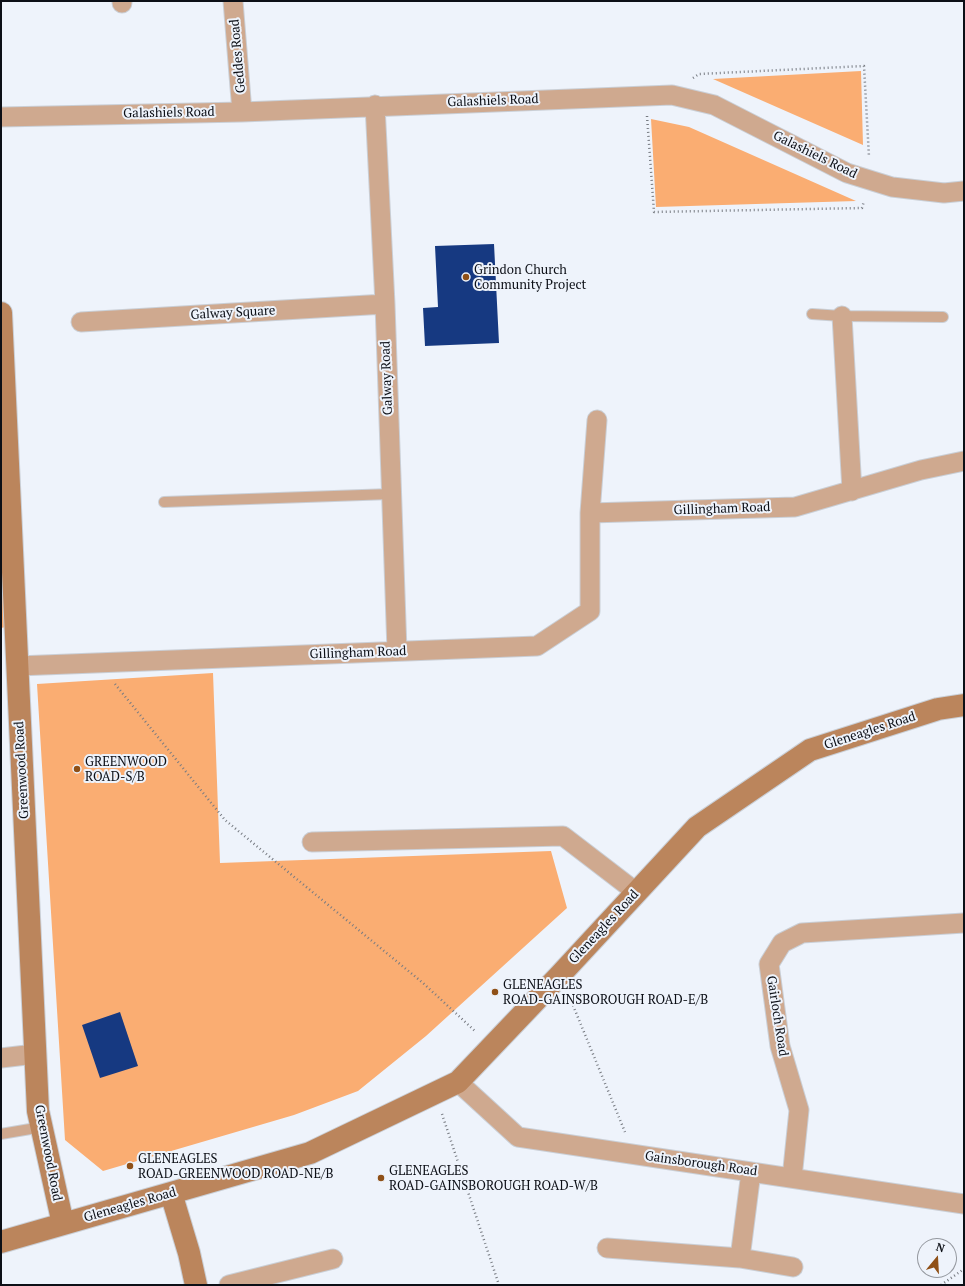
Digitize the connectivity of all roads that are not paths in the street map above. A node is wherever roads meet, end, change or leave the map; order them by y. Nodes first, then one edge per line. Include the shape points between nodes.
1 (233, 1) edge
2 (375, 105) junction
3 (242, 112) junction
4 (1, 116) edge
5 (964, 191) edge
6 (385, 304) junction
7 (1, 313) edge
8 (812, 314) dead end
9 (842, 316) junction
10 (943, 317) dead end
11 (81, 322) dead end
12 (597, 420) dead end
13 (964, 461) edge
14 (852, 491) junction
15 (392, 494) junction
16 (164, 502) dead end
17 (6, 505) edge
18 (590, 513) junction
19 (397, 651) junction
20 (17, 666) junction
21 (964, 705) edge
22 (312, 842) dead end
23 (636, 892) junction
24 (964, 923) edge
25 (35, 1054) junction
26 (1, 1058) edge
27 (458, 1082) junction
28 (42, 1128) junction
29 (1, 1134) edge
30 (751, 1172) junction
31 (792, 1178) junction
32 (171, 1193) junction
33 (964, 1204) edge
34 (63, 1224) junction
35 (1, 1242) edge
36 (608, 1248) dead end
37 (740, 1258) junction
38 (333, 1259) dead end
39 (793, 1267) dead end
40 (196, 1285) edge
41 (228, 1285) edge

1 - 3 street, Geddes Road
2 - 3 street, Galashiels Road
2 - 5 street, Galashiels Road via 672,95 714,105 847,173 892,187 944,193
2 - 6 street, Galway Road
3 - 4 street, Galashiels Road
6 - 11 street, Galway Square
6 - 15 street, Galway Road
7 - 17 street, Greenwood Road
8 - 9 lane
9 - 10 lane
9 - 14 street
12 - 18 street, Gillingham Road
13 - 14 street, Gillingham Road via 921,470
14 - 18 street, Gillingham Road via 795,507
15 - 16 lane
15 - 19 street, Galway Road
17 - 20 street, Greenwood Road
18 - 19 street, Gillingham Road via 590,611 537,646
19 - 20 street, Gillingham Road
20 - 25 street, Greenwood Road
21 - 23 street, Gleneagles Road via 938,709 810,750 696,827
22 - 23 street via 563,836
23 - 27 street, Gleneagles Road
24 - 31 street, Gairloch Road via 802,933 782,943 769,964 780,1046 799,1110
25 - 26 street
25 - 28 street, Greenwood Road via 38,1111
27 - 30 street, Gainsborough Road via 518,1137
27 - 32 street, Gleneagles Road via 310,1153
28 - 29 lane
28 - 34 street, Greenwood Road
30 - 31 street, Gainsborough Road
30 - 37 street
31 - 33 street, Gainsborough Road
32 - 34 street, Gleneagles Road
32 - 40 street
34 - 35 street, Gleneagles Road
36 - 37 street
37 - 39 street
38 - 41 street

